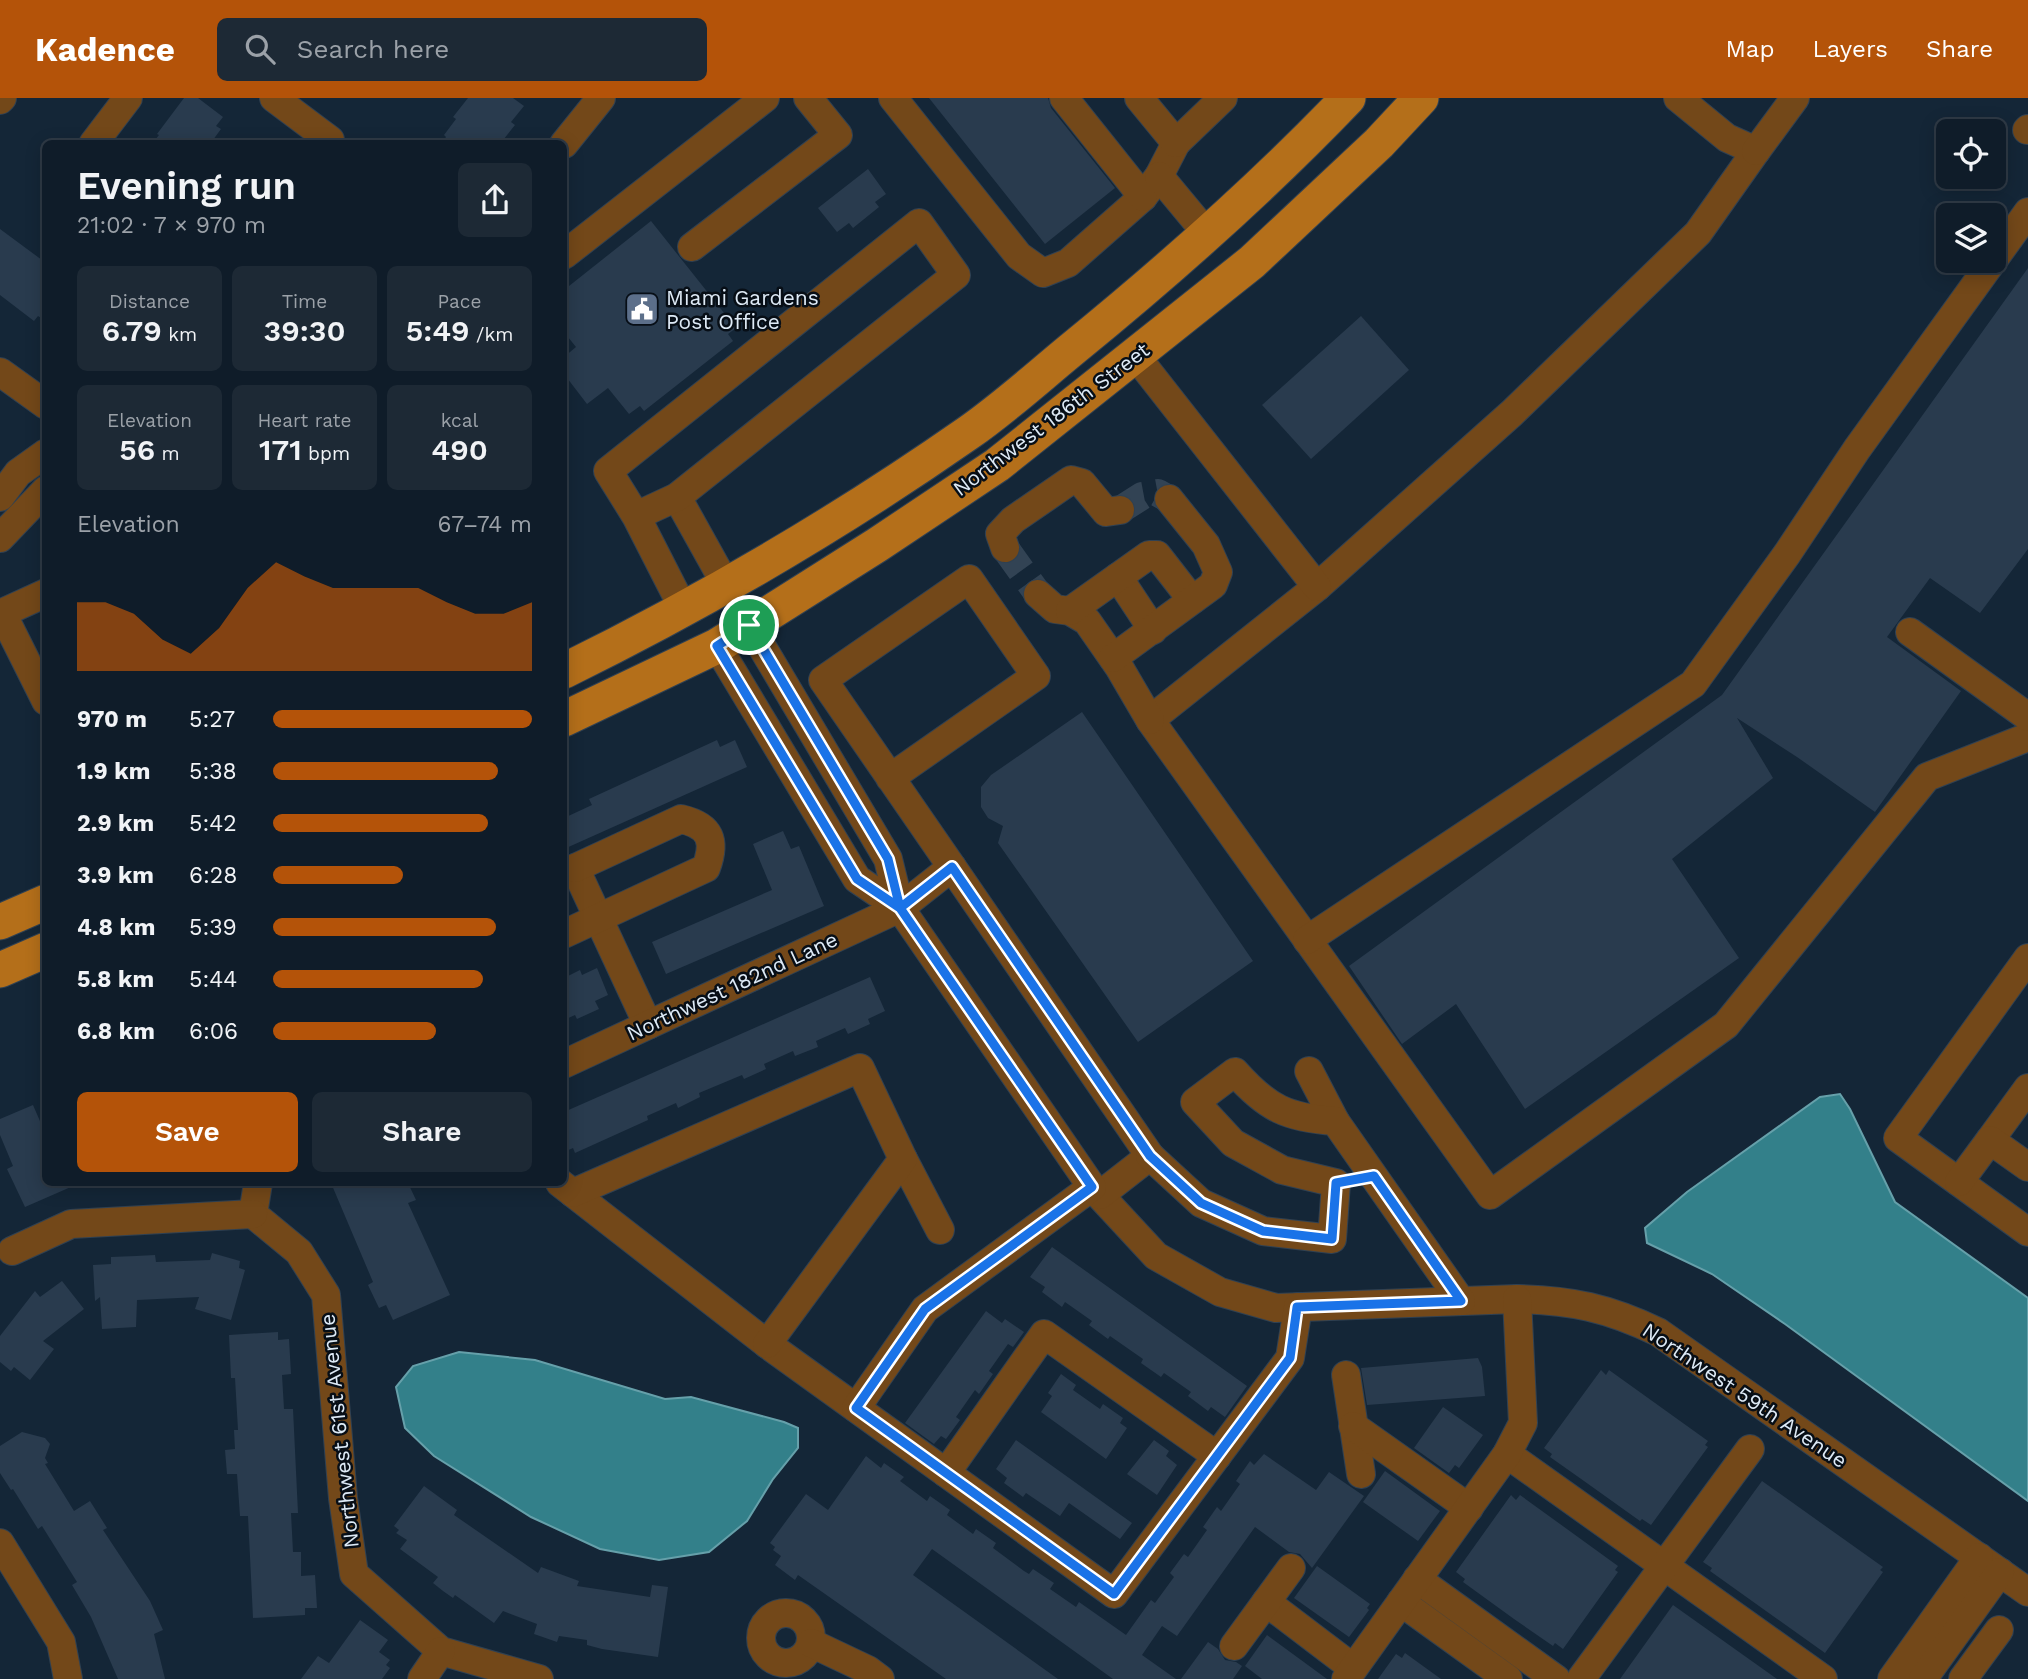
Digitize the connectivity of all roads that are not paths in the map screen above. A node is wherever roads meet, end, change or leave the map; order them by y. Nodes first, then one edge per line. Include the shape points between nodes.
1 (128, 98) edge
2 (274, 98) edge
3 (601, 98) edge
4 (765, 98) edge
5 (808, 98) edge
6 (893, 98) edge
7 (1064, 98) edge
8 (1139, 98) edge
9 (1223, 98) edge
10 (1348, 98) edge
11 (1421, 98) edge
12 (1678, 98) edge
13 (1795, 98) edge
14 (96, 140) edge
15 (330, 140) dead end
16 (567, 140) edge
17 (1176, 143) junction
18 (1299, 149) junction
19 (1756, 151) junction
20 (1151, 187) junction
21 (2028, 212) edge
22 (1208, 235) junction
23 (692, 247) dead end
24 (567, 253) edge
25 (1135, 355) junction
26 (0, 372) edge
27 (42, 402) edge
28 (42, 456) edge
29 (42, 494) edge
30 (0, 497) edge
31 (677, 497) junction
32 (1169, 499) dead end
33 (1120, 510) dead end
34 (636, 516) junction
35 (0, 538) edge
36 (1005, 548) dead end
37 (772, 559) junction
38 (1118, 577) junction
39 (726, 585) junction
40 (1317, 587) junction
41 (1038, 594) tunnel mouth
42 (42, 595) edge
43 (1192, 600) junction
44 (684, 610) junction
45 (1070, 611) junction
46 (749, 625) junction
47 (1153, 630) junction
48 (1910, 632) dead end
49 (717, 646) junction
50 (1113, 658) junction
51 (677, 665) junction
52 (567, 669) edge
53 (42, 693) edge
54 (2028, 716) edge
55 (567, 718) edge
56 (1150, 720) junction
57 (2028, 737) edge
58 (890, 778) junction
59 (952, 867) junction
60 (569, 870) edge
61 (42, 904) edge
62 (900, 908) junction
63 (599, 919) junction
64 (0, 922) edge
65 (567, 933) edge
66 (1307, 940) junction
67 (42, 952) edge
68 (2028, 958) edge
69 (0, 970) edge
70 (649, 1025) junction
71 (567, 1063) edge
72 (1309, 1071) dead end
73 (2028, 1088) edge
74 (1335, 1121) junction
75 (1990, 1140) junction
76 (1150, 1156) junction
77 (903, 1159) junction
78 (2028, 1167) edge
79 (1374, 1176) junction
80 (1959, 1182) junction
81 (1336, 1183) junction
82 (258, 1186) edge
83 (566, 1188) edge
84 (1096, 1191) junction
85 (253, 1214) junction
86 (940, 1230) dead end
87 (2028, 1231) edge
88 (4, 1250) edge
89 (1517, 1299) junction
90 (1461, 1301) junction
91 (1297, 1307) junction
92 (766, 1344) junction
93 (1346, 1375) dead end
94 (856, 1408) junction
95 (1353, 1426) junction
96 (1750, 1449) dead end
97 (1507, 1454) junction
98 (1217, 1456) junction
99 (946, 1473) junction
100 (1361, 1474) dead end
101 (1469, 1508) junction
102 (0, 1543) edge
103 (1989, 1565) junction
104 (1664, 1566) junction
105 (1291, 1568) dead end
106 (1417, 1579) junction
107 (2028, 1592) edge
108 (1266, 1602) junction
109 (1401, 1602) junction
110 (1999, 1630) dead end
111 (811, 1643) dead end
112 (1234, 1646) dead end
113 (441, 1651) junction
114 (1350, 1674) edge
115 (872, 1676) edge
116 (68, 1679) edge
117 (422, 1679) edge
118 (539, 1679) edge
119 (1508, 1679) edge
120 (1556, 1679) edge
121 (1581, 1679) edge
122 (1823, 1679) edge
123 (1892, 1679) edge
124 (1923, 1679) edge
125 (1963, 1679) edge

1 - 14 street
2 - 15 street
3 - 16 street
4 - 24 street
5 - 23 street via 838,135
6 - 20 street via 1019,256 1042,273 1068,263
7 - 20 street
8 - 17 street
9 - 17 street
10 - 18 main road, Northwest 186th Street
11 - 25 main road, Northwest 186th Street via 1252,262
12 - 19 street via 1727,138
13 - 19 street
17 - 20 street
18 - 22 main road, Northwest 186th Street
18 - 25 main road via 1291,182 1130,326 1126,341
19 - 40 street via 1682,249 1512,413
20 - 22 street
21 - 66 street via 1693,684
22 - 37 main road, Northwest 186th Street via 969,433
25 - 40 street
25 - 46 main road, Northwest 186th Street via 997,465
26 - 27 street
28 - 30 street via 18,473
29 - 35 street
31 - 34 street
31 - 34 street via 956,275 919,223 608,471
31 - 39 street
32 - 43 street via 1206,545 1218,572 1213,585
33 - 36 street via 1106,512 1082,483 1071,480 1013,520 1000,534
34 - 44 street
37 - 39 main road, Northwest 186th Street
37 - 49 main road
38 - 43 street via 1149,555 1157,555
38 - 45 street
38 - 47 street
39 - 44 main road, Northwest 186th Street
39 - 51 main road via 718,608
40 - 56 street
41 - 45 street via 1055,609
42 - 53 street via 2,613
43 - 47 street
44 - 52 main road, Northwest 186th Street
45 - 50 street via 1087,621
46 - 49 main road, Northwest 186th Street
46 - 62 street, Northwest 59th Avenue via 888,859
47 - 50 street
48 - 54 street
49 - 51 main road, Northwest 186th Street
49 - 62 street, Northwest 59th Avenue via 857,879
50 - 56 street
51 - 55 main road, Northwest 186th Street
56 - 66 street
57 - 66 street via 1927,778 1726,1025 1490,1195
58 - 58 street via 823,680 969,579 1036,676
58 - 59 street
59 - 62 street, Northwest 182nd Lane
59 - 76 street
60 - 63 street
60 - 63 street via 681,819 698,823 711,839 706,868
61 - 64 main road
62 - 70 street, Northwest 182nd Lane
62 - 84 street, Northwest 59th Avenue
63 - 65 street
63 - 70 street
67 - 69 main road
68 - 80 street via 1898,1138
70 - 71 street, Northwest 182nd Lane
72 - 74 street
73 - 75 street
74 - 79 street
74 - 81 street via 1306,1119 1279,1110 1254,1094 1235,1072 1195,1102 1233,1143 1269,1164
75 - 78 street
75 - 80 street
76 - 81 street via 1201,1203 1263,1231 1332,1239
76 - 84 street
77 - 83 street via 860,1068
77 - 86 street
77 - 92 street
79 - 81 street
79 - 90 street
80 - 87 street
82 - 85 street
83 - 92 street
84 - 91 street, Northwest 59th Avenue via 1156,1255 1220,1292 1276,1308
84 - 94 street via 925,1309
85 - 88 street via 71,1224
85 - 113 street, Northwest 61st Avenue via 299,1252 326,1295 354,1574
89 - 90 street, Northwest 59th Avenue
89 - 97 street via 1523,1423
89 - 103 street, Northwest 59th Avenue via 1597,1307 1658,1332
90 - 91 street, Northwest 59th Avenue
91 - 98 street via 1290,1358
92 - 94 street
93 - 95 street
94 - 99 street
95 - 100 street
95 - 101 street
96 - 104 street
97 - 101 street
97 - 104 street
98 - 99 street via 1114,1594
98 - 99 street via 1044,1335
101 - 106 street
102 - 116 street via 61,1642
103 - 107 street, Northwest 59th Avenue
103 - 123 street
103 - 124 street
104 - 121 street
104 - 122 street
105 - 108 street
106 - 109 street
106 - 120 street
108 - 112 street
108 - 114 street
109 - 114 street
109 - 119 street
110 - 125 street
111 - 115 street
113 - 117 street
113 - 118 street, Northwest 61st Avenue

